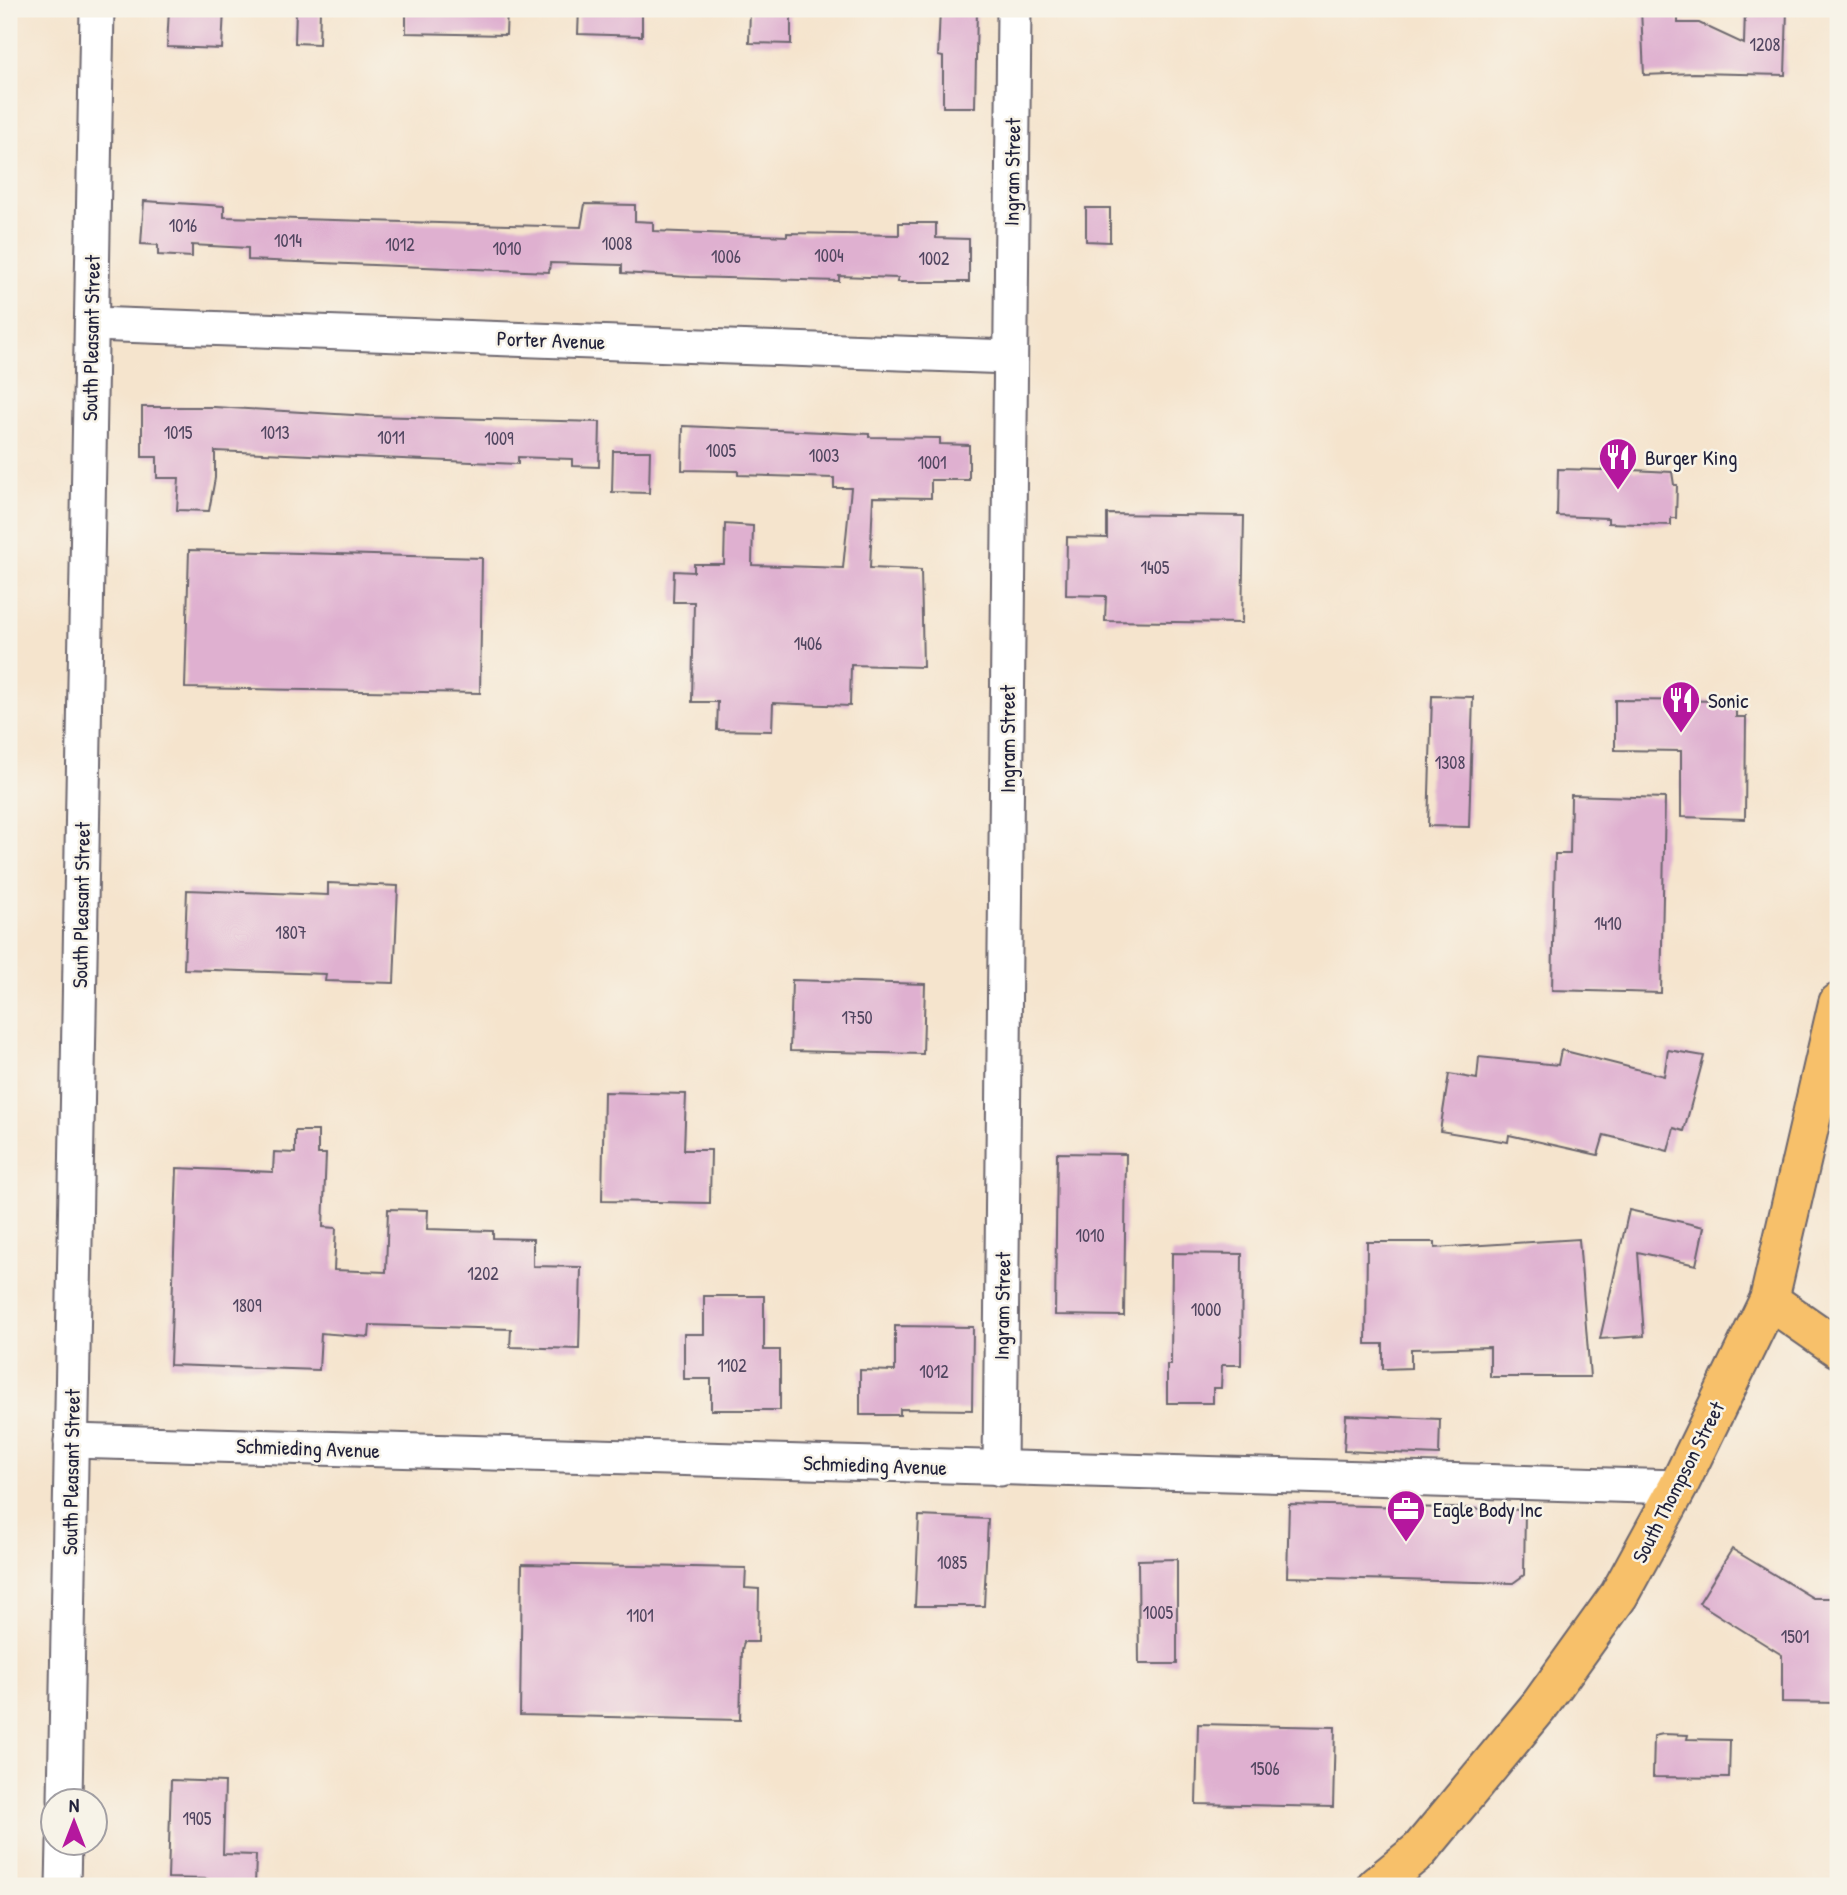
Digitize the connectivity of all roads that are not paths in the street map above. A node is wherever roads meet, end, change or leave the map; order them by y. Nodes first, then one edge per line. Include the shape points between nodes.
1 (97, 9) edge
2 (1014, 9) edge
3 (92, 324) junction
4 (1010, 357) junction
5 (1838, 1003) edge
6 (1769, 1300) junction
7 (1838, 1348) edge
8 (71, 1441) junction
9 (1000, 1469) junction
10 (1678, 1487) junction
11 (65, 1786) edge
12 (64, 1856) edge
13 (63, 1886) edge
14 (1376, 1886) edge

1 - 3 street, South Pleasant Street
2 - 4 street, Ingram Street
3 - 4 street, Porter Avenue
3 - 8 street, South Pleasant Street
4 - 9 street, Ingram Street
5 - 6 highway, South Thompson Street
6 - 7 highway
6 - 10 highway, South Thompson Street
8 - 9 street, Schmieding Avenue
8 - 11 street, South Pleasant Street
9 - 10 street, Schmieding Avenue
10 - 14 highway, South Thompson Street via 1619,1595 1540,1705 1420,1850
12 - 13 street

